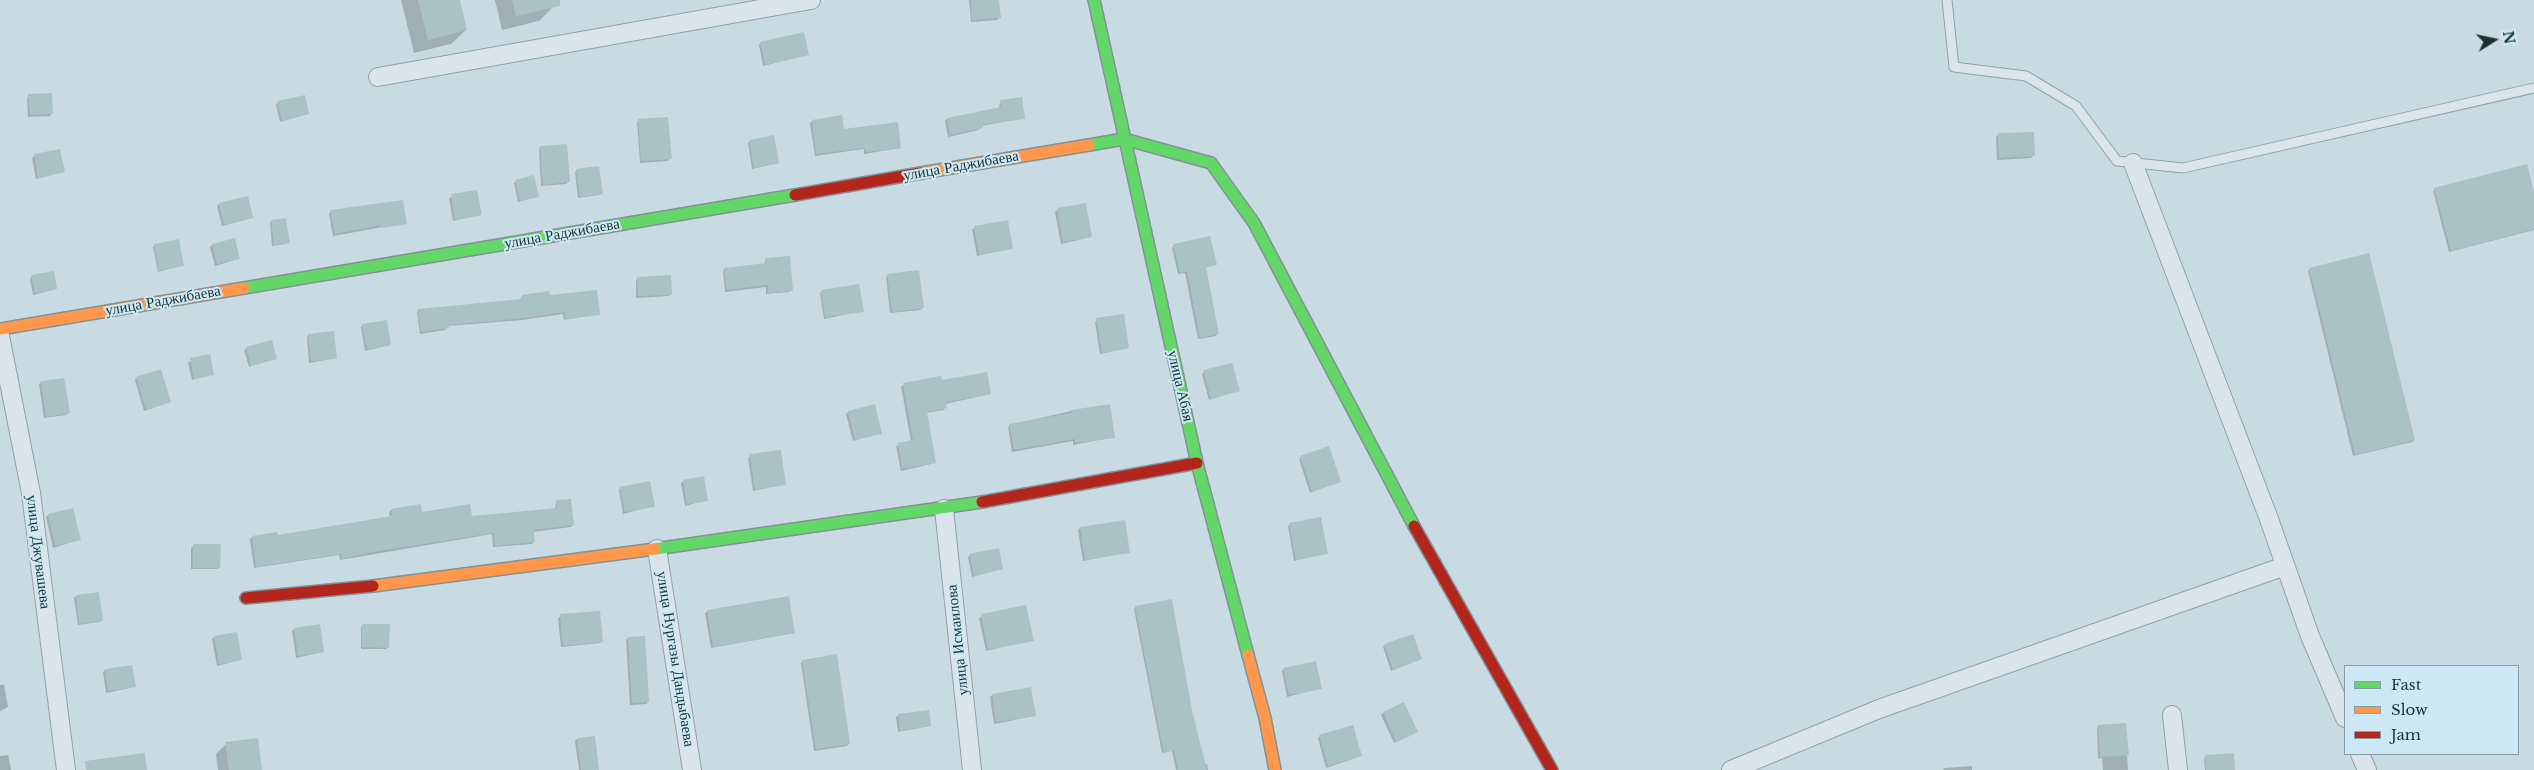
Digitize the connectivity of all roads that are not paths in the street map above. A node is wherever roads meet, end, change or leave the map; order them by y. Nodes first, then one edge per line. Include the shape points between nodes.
1 (811, 0) edge
2 (1094, 0) edge
3 (1947, 0) edge
4 (378, 77) dead end
5 (2534, 88) edge
6 (1124, 139) junction
7 (2133, 163) junction
8 (0, 329) edge
9 (0, 336) edge
10 (1197, 463) junction
11 (944, 509) junction
12 (657, 549) junction
13 (2285, 566) junction
14 (246, 598) dead end
15 (2172, 716) dead end
16 (2344, 716) edge
17 (2360, 755) edge
18 (66, 770) edge
19 (692, 770) edge
20 (972, 770) edge
21 (1275, 770) edge
22 (1552, 770) edge
23 (1731, 770) edge
24 (2178, 770) edge
25 (2368, 770) edge

1 - 4 street
2 - 6 street, улица Абая
3 - 7 lane via 1954,67 2026,76 2076,106 2117,161
5 - 7 lane via 2183,168
6 - 8 street, улица Раджибаева
6 - 10 street, улица Абая
6 - 22 street via 1211,163 1254,223 1431,559
7 - 13 street
9 - 18 street, улица Джувашева via 31,493
10 - 11 street
10 - 21 street, улица Абая via 1265,718
11 - 12 street
11 - 20 street, улица Исмаилова
12 - 14 street via 421,582
12 - 19 street, улица Нургазы Дандыбаева
13 - 16 street
13 - 23 street via 1878,709
15 - 24 street
17 - 25 street

